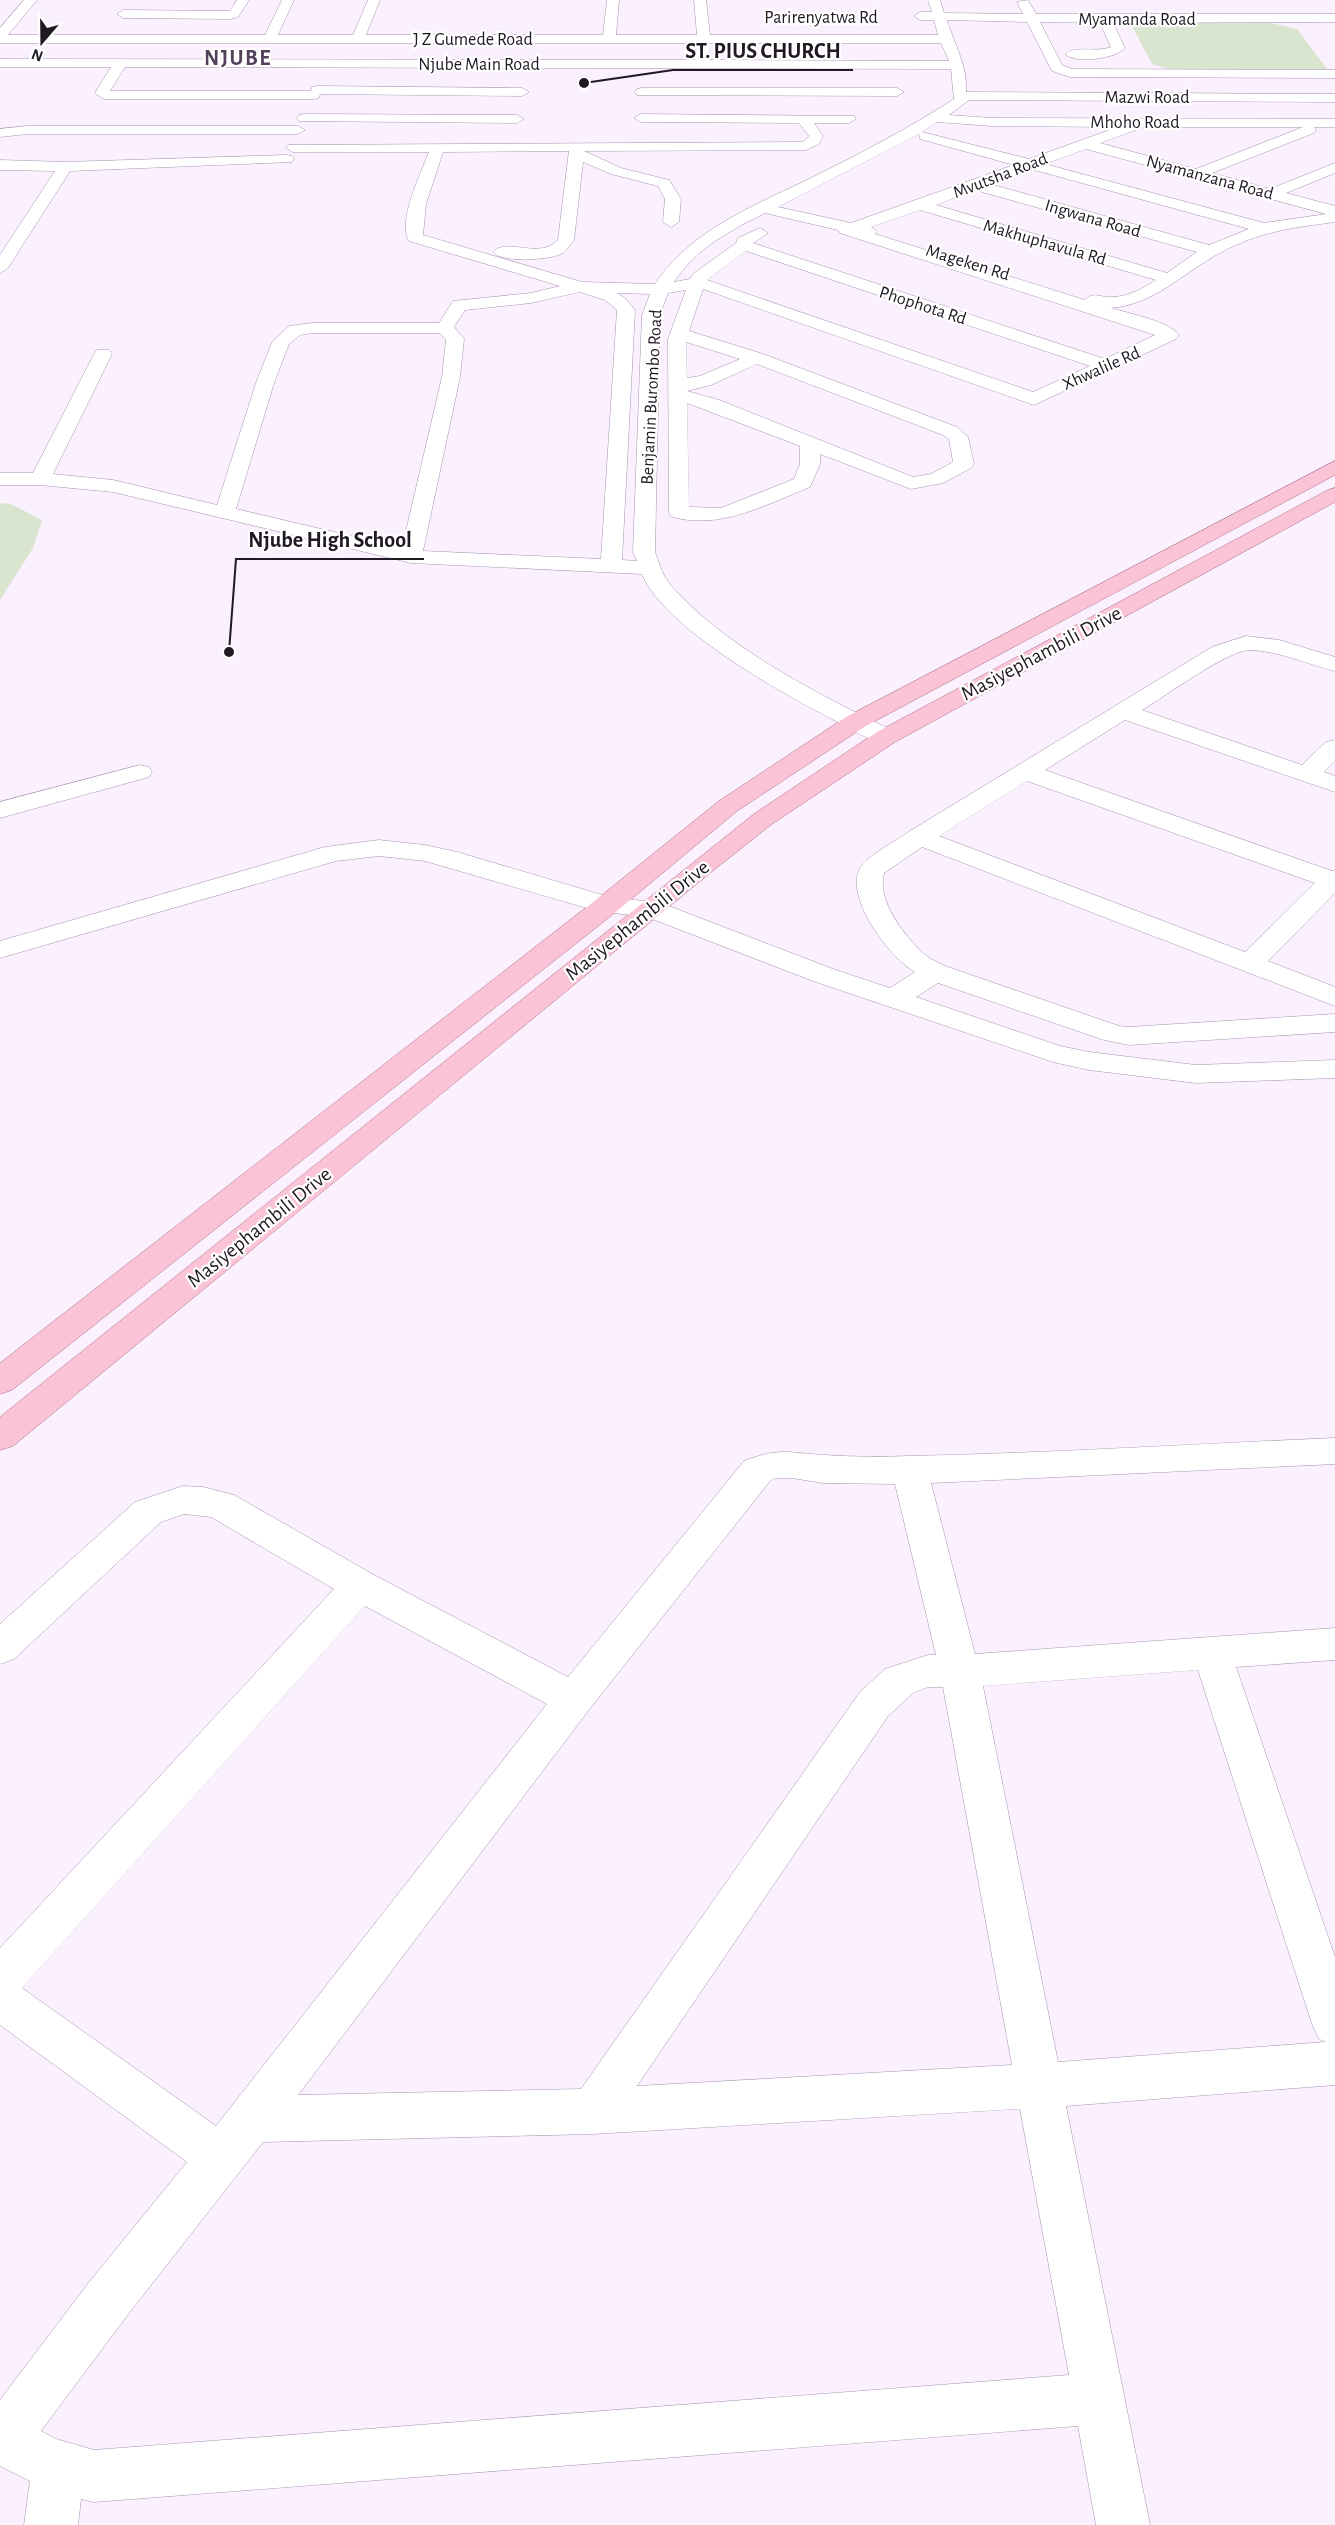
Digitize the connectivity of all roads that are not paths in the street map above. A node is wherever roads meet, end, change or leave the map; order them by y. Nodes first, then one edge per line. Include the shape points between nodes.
1 (31, 0) edge
2 (134, 0) edge
3 (243, 0) edge
4 (288, 0) edge
5 (374, 0) edge
6 (613, 0) edge
7 (700, 0) edge
8 (915, 0) edge
9 (1022, 0) edge
10 (937, 8) edge
11 (123, 14) junction
12 (1335, 18) edge
13 (977, 19) junction
14 (1031, 19) junction
15 (1105, 20) junction
16 (967, 32) dead end
17 (0, 38) edge
18 (106, 39) junction
19 (358, 39) junction
20 (609, 39) junction
21 (704, 39) junction
22 (946, 39) junction
23 (277, 40) junction
24 (0, 51) edge
25 (1048, 53) junction
26 (0, 63) edge
27 (29, 63) junction
28 (120, 64) junction
29 (273, 64) junction
30 (325, 64) junction
31 (526, 64) junction
32 (639, 64) junction
33 (701, 64) junction
34 (963, 73) junction
35 (1071, 73) junction
36 (1335, 74) edge
37 (1049, 78) dead end
38 (315, 92) junction
39 (522, 92) junction
40 (642, 92) junction
41 (897, 92) dead end
42 (1335, 98) edge
43 (962, 100) junction
44 (641, 118) junction
45 (936, 118) junction
46 (517, 119) junction
47 (803, 119) junction
48 (849, 119) dead end
49 (959, 120) junction
50 (992, 123) junction
51 (1140, 123) junction
52 (1333, 123) edge
53 (301, 124) junction
54 (0, 133) edge
55 (925, 136) junction
56 (1190, 139) dead end
57 (1081, 145) junction
58 (1223, 147) dead end
59 (512, 148) junction
60 (635, 148) junction
61 (437, 149) junction
62 (577, 151) junction
63 (1245, 153) junction
64 (290, 154) junction
65 (1027, 164) junction
66 (0, 165) edge
67 (65, 167) junction
68 (1335, 168) edge
69 (1196, 174) junction
70 (283, 176) dead end
71 (975, 185) junction
72 (1270, 194) junction
73 (920, 205) junction
74 (1314, 206) junction
75 (769, 209) junction
76 (1335, 211) edge
77 (1335, 217) edge
78 (800, 218) junction
79 (671, 222) dead end
80 (856, 227) junction
81 (1265, 228) junction
82 (744, 243) junction
83 (1210, 251) junction
84 (774, 256) junction
85 (483, 257) junction
86 (0, 268) edge
87 (1169, 279) junction
88 (697, 286) junction
89 (586, 287) junction
90 (658, 294) junction
91 (444, 328) junction
92 (680, 334) junction
93 (103, 354) dead end
94 (757, 358) junction
95 (1106, 365) junction
96 (678, 390) junction
97 (810, 445) junction
98 (1335, 467) edge
99 (0, 479) edge
100 (40, 479) junction
101 (1335, 494) edge
102 (225, 512) junction
103 (411, 557) junction
104 (611, 566) junction
105 (647, 568) junction
106 (1335, 664) edge
107 (1124, 712) junction
108 (855, 722) junction
109 (886, 737) junction
110 (1335, 747) edge
111 (140, 772) dead end
112 (1025, 772) junction
113 (1307, 774) junction
114 (1335, 784) edge
115 (0, 810) edge
116 (920, 837) junction
117 (1334, 880) edge
118 (607, 905) junction
119 (651, 909) junction
120 (0, 950) edge
121 (1250, 963) junction
122 (935, 972) junction
123 (1335, 997) edge
124 (892, 999) junction
125 (1335, 1023) edge
126 (1335, 1069) edge
127 (0, 1381) edge
128 (0, 1437) edge
129 (1335, 1451) edge
130 (910, 1470) junction
131 (360, 1586) junction
132 (1335, 1644) edge
133 (0, 1648) edge
134 (1212, 1653) junction
135 (960, 1671) junction
136 (574, 1699) junction
137 (0, 1980) edge
138 (0, 1999) edge
139 (1335, 2024) edge
140 (1335, 2063) edge
141 (1039, 2086) junction
142 (594, 2111) junction
143 (251, 2119) junction
144 (219, 2157) junction
145 (1098, 2399) junction
146 (2, 2437) edge
147 (58, 2467) junction
148 (51, 2525) edge
149 (1123, 2525) edge

1 - 17 street
2 - 11 street
3 - 11 street via 230,15
4 - 23 street
5 - 19 street
6 - 20 street
7 - 21 street via 709,17
8 - 10 street via 914,16
9 - 14 street
10 - 13 street, Myamanda Road
10 - 22 street
11 - 18 street
12 - 15 street, Myamanda Road via 1213,14
13 - 14 street, Myamanda Road
13 - 16 street via 965,27
14 - 15 street, Myamanda Road
14 - 25 street
15 - 25 street via 1116,50 1103,54
17 - 18 street, J Z Gumede Road
18 - 23 street, J Z Gumede Road
19 - 20 street, J Z Gumede Road
19 - 23 street, J Z Gumede Road
20 - 21 street, J Z Gumede Road
21 - 22 street, J Z Gumede Road
21 - 33 street
22 - 34 street
23 - 29 street
24 - 27 street via 28,56 32,58
25 - 35 street via 1057,68
26 - 27 street, Njube Main Road
27 - 28 street, Njube Main Road
28 - 29 street, Njube Main Road
28 - 38 street via 104,95
29 - 30 street, Njube Main Road
30 - 31 street, Njube Main Road
30 - 38 street
31 - 32 street, Njube Main Road
31 - 39 street
32 - 33 street, Njube Main Road
32 - 40 street
33 - 34 street, Njube Main Road
34 - 43 street via 959,93
35 - 36 street
35 - 37 street
38 - 39 street
38 - 53 street
39 - 46 street
40 - 41 street
40 - 44 street
42 - 43 street, Mazwi Road via 963,96
43 - 45 street, Benjamin Burombo Road
44 - 47 street
44 - 60 street
45 - 49 street, Mhoho Road
45 - 75 street, Benjamin Burombo Road
46 - 53 street
46 - 59 street
47 - 48 street
47 - 60 street via 816,136 806,146
49 - 50 street, Mhoho Road
49 - 55 street
50 - 51 street, Mhoho Road
50 - 57 street, Nyamanzana Road
51 - 52 street, Mhoho Road
51 - 56 street
51 - 57 street, Mvutsha Road
52 - 63 street
53 - 54 street
53 - 64 street
55 - 65 street
55 - 75 street
57 - 65 street, Mvutsha Road
57 - 69 street, Nyamanzana Road
58 - 63 street
59 - 61 street
59 - 62 street
60 - 62 street
61 - 64 street
61 - 85 street via 417,209 415,238
62 - 79 street via 616,171 664,183 673,199
62 - 85 street via 563,246 546,253 496,253
63 - 69 street
64 - 67 street
64 - 70 street
65 - 71 street, Mvutsha Road
65 - 81 street
66 - 67 street
67 - 86 street
68 - 72 street
69 - 72 street, Nyamanzana Road
71 - 73 street, Mvutsha Road
71 - 83 street, Ingwana Road
72 - 74 street, Nyamanzana Road
73 - 80 street, Mvutsha Road
73 - 87 street, Makhuphavula Rd
74 - 76 street, Nyamanzana Road
74 - 81 street
75 - 78 street, Mageken Rd
75 - 90 street, Benjamin Burombo Road via 731,224 693,249 680,260
77 - 81 street
78 - 80 street, Mageken Rd
78 - 82 street
80 - 87 street, Mageken Rd via 1098,302 1131,300
80 - 95 street, Xhwalile Rd via 846,230 1170,335
81 - 83 street, Mageken Rd
82 - 84 street, Phophota Rd
82 - 88 street
83 - 87 street, Mageken Rd
84 - 88 street via 755,259
84 - 95 street, Phophota Rd
85 - 89 street
88 - 90 street
88 - 92 street
88 - 95 street, Xhwalile Rd via 755,302 1034,399
89 - 90 street
89 - 91 street via 531,298 459,305
89 - 104 street via 625,305 626,310
90 - 105 street, Benjamin Burombo Road via 651,315 644,552
91 - 102 street via 312,328 287,334 265,383
91 - 103 street via 455,339 452,377
92 - 94 street
92 - 96 street via 676,345
93 - 100 street
94 - 96 street
94 - 97 street via 954,433 964,464 936,480 911,483
96 - 97 street
96 - 97 street via 679,513 723,514 803,483 810,464
98 - 108 main road, Masiyephambili Drive
99 - 100 street
100 - 102 street via 113,486
101 - 109 main road, Masiyephambili Drive
102 - 103 street
103 - 104 street
104 - 105 street
105 - 108 street via 681,609 721,642 784,685
106 - 107 street via 1279,647 1246,643 1220,652
107 - 112 street
107 - 113 street
108 - 109 street
108 - 118 main road, Masiyephambili Drive via 729,806
109 - 119 main road, Masiyephambili Drive via 763,819
110 - 113 street
111 - 115 street
112 - 116 street
112 - 117 street
113 - 114 street
116 - 121 street
116 - 122 street via 872,869 869,881 876,910 885,926 912,959
117 - 121 street
118 - 119 street
118 - 120 street via 448,858 361,849 334,852
118 - 127 main road, Masiyephambili Drive
119 - 124 street
119 - 128 main road, Masiyephambili Drive
121 - 123 street
122 - 124 street
122 - 125 street via 1121,1035
124 - 126 street via 1053,1053 1089,1061 1196,1074
129 - 130 street
130 - 135 street
130 - 136 street via 792,1464 757,1471
131 - 133 street via 221,1505 183,1500 148,1512
131 - 136 street
131 - 137 street
132 - 134 street
134 - 135 street
134 - 139 street
135 - 141 street
135 - 142 street via 928,1671 899,1681 874,1704
136 - 143 street
138 - 144 street
140 - 141 street
141 - 142 street
141 - 145 street
142 - 143 street
143 - 144 street
144 - 146 street
145 - 147 street via 93,2476
145 - 149 street
146 - 147 street via 26,2454
147 - 148 street

